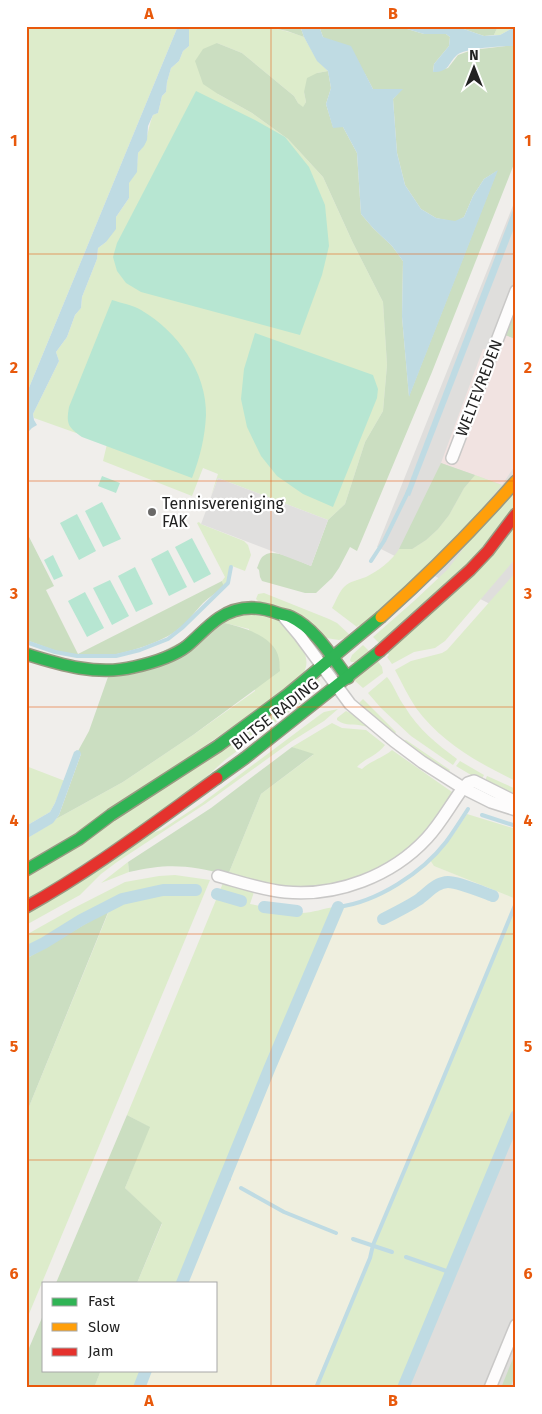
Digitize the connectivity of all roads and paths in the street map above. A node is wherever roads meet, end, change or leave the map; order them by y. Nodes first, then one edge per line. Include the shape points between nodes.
1 (516, 291) edge
2 (452, 458) dead end
3 (516, 481) edge
4 (516, 514) edge
5 (281, 614) junction
6 (26, 654) edge
7 (333, 657) junction
8 (322, 666) junction
9 (348, 678) junction
10 (336, 686) junction
11 (461, 791) junction
12 (516, 802) edge
13 (516, 810) edge
14 (26, 870) edge
15 (218, 876) dead end
16 (26, 907) edge
17 (516, 1325) edge
18 (490, 1388) edge

1 - 2 street, WELTEVREDEN
3 - 7 main road, BILTSE RADING via 458,545
4 - 9 main road, BILTSE RADING via 470,570
5 - 6 main road via 262,607 230,612 180,650 127,669 84,670
5 - 7 main road via 301,624
5 - 8 street
7 - 8 main road, BILTSE RADING
7 - 9 main road
8 - 10 street
8 - 14 main road, BILTSE RADING via 225,740 79,839
9 - 10 main road, BILTSE RADING
10 - 11 street via 350,704 394,741
10 - 16 main road, BILTSE RADING via 151,826 94,866
11 - 12 street via 474,781
11 - 13 street
11 - 15 street via 412,853 367,879 310,893 285,892
17 - 18 street

